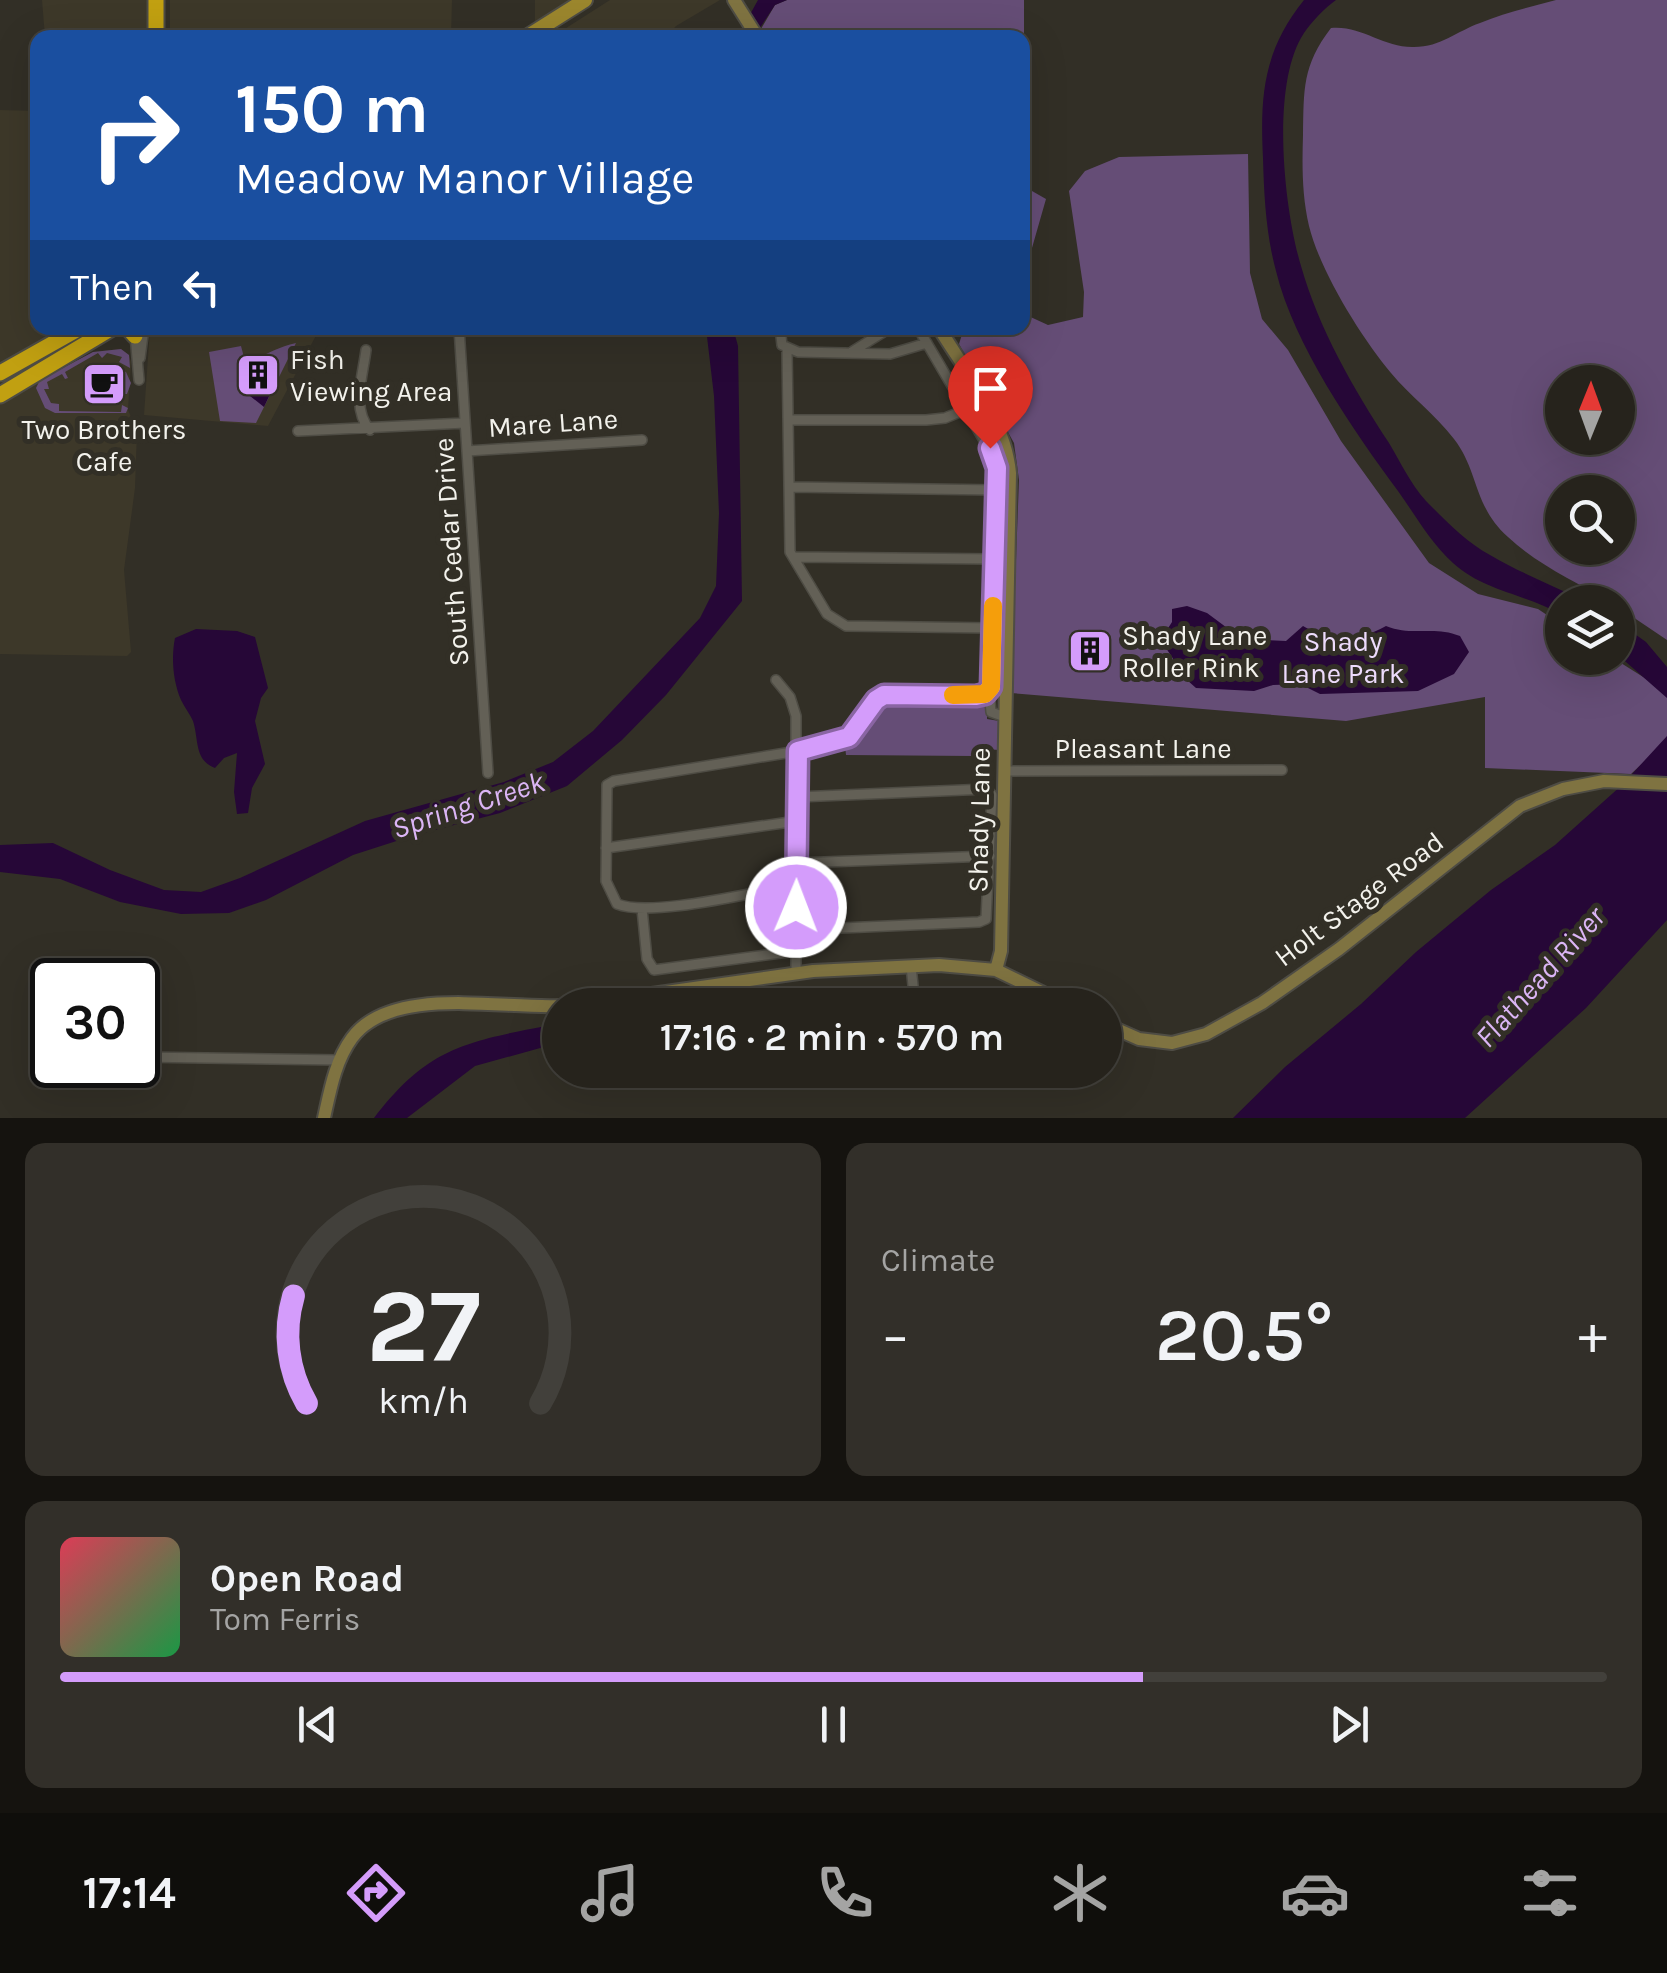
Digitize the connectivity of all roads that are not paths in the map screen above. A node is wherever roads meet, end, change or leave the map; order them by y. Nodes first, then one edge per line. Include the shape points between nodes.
1 (156, 0) edge
2 (585, 0) edge
3 (737, 4) edge
4 (156, 30) edge
5 (538, 30) edge
6 (754, 30) edge
7 (69, 335) edge
8 (100, 335) edge
9 (459, 335) edge
10 (781, 335) edge
11 (879, 335) edge
12 (923, 335) edge
13 (943, 335) edge
14 (927, 343) junction
15 (366, 350) dead end
16 (787, 350) junction
17 (853, 351) junction
18 (8, 373) edge
19 (0, 382) edge
20 (0, 395) edge
21 (967, 409) junction
22 (789, 420) junction
23 (465, 423) junction
24 (370, 430) junction
25 (298, 431) dead end
26 (642, 440) dead end
27 (467, 451) junction
28 (790, 487) junction
29 (996, 490) junction
30 (793, 558) junction
31 (994, 560) junction
32 (993, 628) junction
33 (776, 680) dead end
34 (989, 691) junction
35 (1005, 717) junction
36 (798, 751) junction
37 (1282, 770) dead end
38 (1005, 771) junction
39 (488, 773) dead end
40 (1667, 784) edge
41 (798, 797) junction
42 (797, 821) junction
43 (606, 848) junction
44 (990, 856) junction
45 (797, 863) junction
46 (797, 885) junction
47 (642, 909) junction
48 (796, 930) junction
49 (796, 951) junction
50 (911, 966) junction
51 (996, 970) junction
52 (796, 974) junction
53 (1033, 987) edge
54 (696, 988) edge
55 (913, 988) edge
56 (542, 1006) edge
57 (1122, 1031) edge
58 (160, 1057) edge
59 (340, 1060) junction
60 (324, 1118) edge

1 - 4 highway
2 - 5 main road
3 - 6 main road
7 - 18 highway
8 - 20 highway
9 - 23 street, South Cedar Drive
10 - 16 street
11 - 17 street
12 - 14 street
13 - 35 main road, Shady Lane via 1009,456
14 - 17 street via 890,354
14 - 21 street
15 - 24 street via 360,414
16 - 17 street
16 - 22 street
18 - 19 highway
21 - 22 street via 926,420
21 - 29 street via 995,459
22 - 28 street
23 - 24 street
23 - 27 street, South Cedar Drive
24 - 25 street
26 - 27 street, Mare Lane
27 - 39 street, South Cedar Drive
28 - 29 street
28 - 30 street
29 - 31 street
30 - 31 street
30 - 32 street via 838,624
31 - 32 street
32 - 34 street
33 - 36 street via 796,716
34 - 35 street via 991,712
34 - 36 street via 884,695 849,737
35 - 38 main road, Shady Lane
36 - 41 street
36 - 43 street via 610,782
37 - 38 street, Pleasant Lane
38 - 51 main road, Shady Lane
40 - 57 main road, Holt Stage Road via 1604,781 1520,806 1339,949 1206,1034 1172,1043
41 - 42 street
41 - 44 street via 987,789
42 - 43 street
42 - 45 street
43 - 47 street via 612,898
44 - 45 street
44 - 48 street via 988,913 979,922
45 - 46 street
46 - 47 street
46 - 48 street
47 - 49 street via 646,959 654,970
48 - 49 street
49 - 52 street
50 - 51 main road
50 - 52 main road
50 - 55 street
51 - 53 main road
52 - 54 main road
56 - 59 main road via 406,1006 370,1020
58 - 59 street
59 - 60 main road

